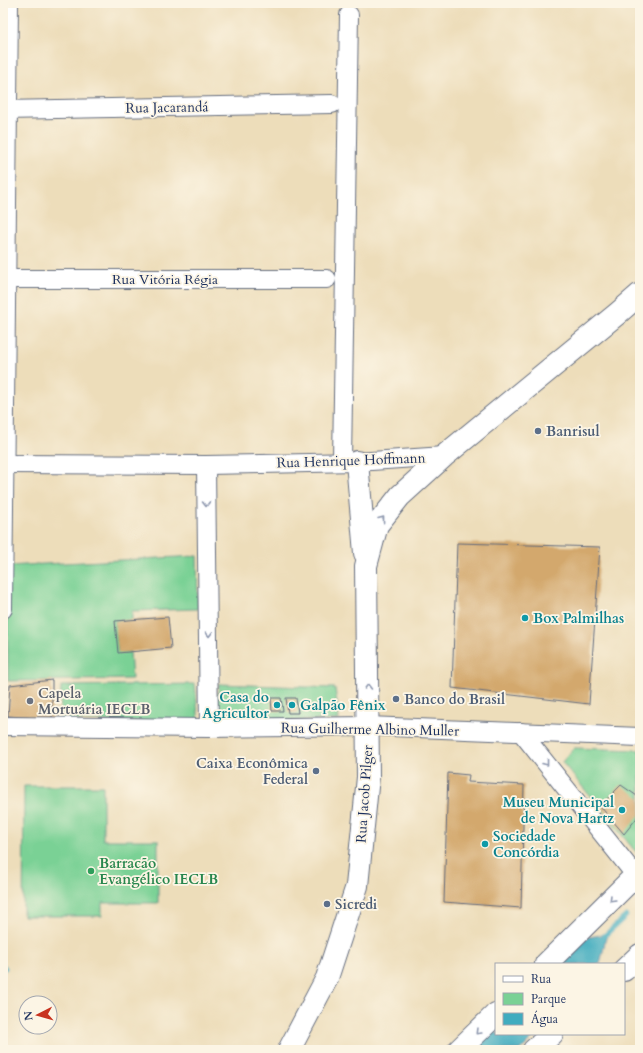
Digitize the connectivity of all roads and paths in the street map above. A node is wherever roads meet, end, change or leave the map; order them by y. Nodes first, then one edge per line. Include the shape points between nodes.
1 (9, 3) edge
2 (349, 15) dead end
3 (332, 104) dead end
4 (5, 110) edge
5 (4, 279) edge
6 (327, 279) dead end
7 (640, 294) edge
8 (444, 456) junction
9 (350, 461) junction
10 (4, 464) edge
11 (206, 465) junction
12 (366, 566) junction
13 (3, 609) edge
14 (3, 726) edge
15 (368, 726) junction
16 (210, 728) junction
17 (521, 732) junction
18 (640, 737) edge
19 (638, 876) edge
20 (640, 955) edge
21 (547, 963) edge
22 (625, 969) edge
23 (495, 1015) edge
24 (551, 1035) edge
25 (289, 1050) edge
26 (459, 1050) edge
27 (534, 1050) edge

1 - 4 street
2 - 9 street
3 - 4 street, Rua Jacarandá
4 - 5 street
5 - 6 street, Rua Vitória Régia
5 - 10 street
7 - 8 street, Rua Henrique Hoffmann
8 - 9 street, Rua Henrique Hoffmann
12 -> 8 street, Rua Jacob Pilger via 378,525 400,496
9 - 11 street, Rua Henrique Hoffmann
9 - 12 street
10 - 11 street, Rua Henrique Hoffmann
10 - 13 street
11 -> 16 street
15 -> 12 street, Rua Jacob Pilger
14 - 16 street, Rua Guilherme Albino Muller
15 - 16 street, Rua Guilherme Albino Muller
15 - 17 street, Rua Guilherme Albino Muller
15 - 25 street, Rua Jacob Pilger via 368,777 357,886 327,978
17 - 18 street, Rua Guilherme Albino Muller
17 -> 19 street
19 -> 21 street
20 - 22 street
23 -> 26 street
24 - 27 street

